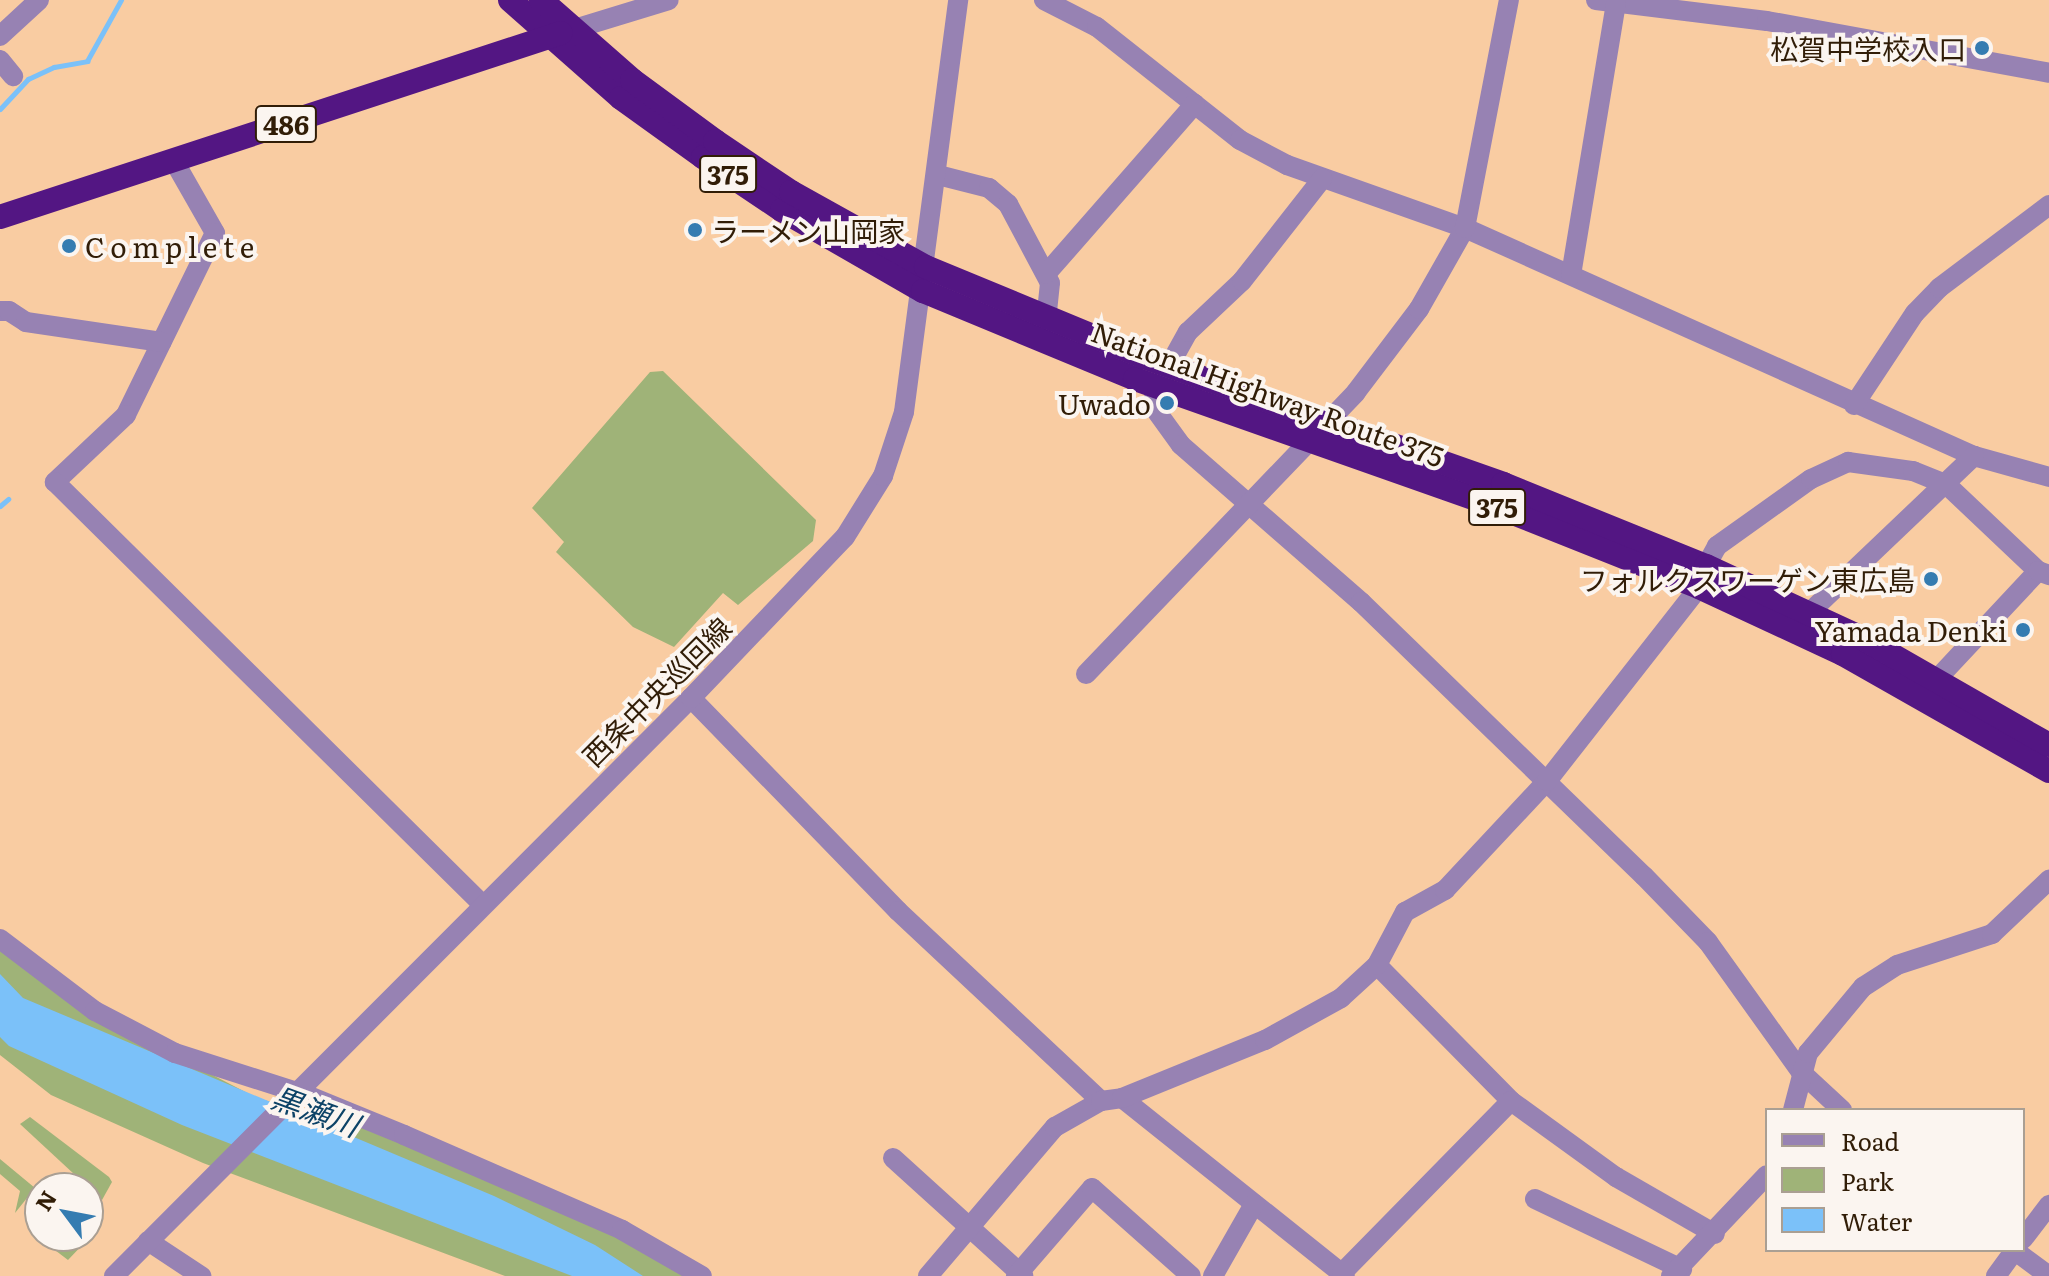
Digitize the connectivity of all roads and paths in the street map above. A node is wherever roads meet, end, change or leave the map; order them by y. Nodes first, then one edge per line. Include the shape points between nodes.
1 (39, 0) edge
2 (510, 0) edge
3 (541, 0) edge
4 (669, 0) edge
5 (958, 0) edge
6 (1044, 0) edge
7 (1509, 0) edge
8 (1606, 2) edge
9 (559, 34) junction
10 (0, 36) edge
11 (2049, 73) edge
12 (1195, 104) junction
13 (174, 161) junction
14 (938, 175) junction
15 (1322, 179) junction
16 (2049, 205) edge
17 (0, 217) edge
18 (1465, 228) junction
19 (1046, 274) junction
20 (1571, 275) junction
21 (924, 279) junction
22 (0, 311) edge
23 (1046, 319) junction
24 (162, 342) junction
25 (1163, 376) junction
26 (1854, 405) junction
27 (1329, 421) junction
28 (1308, 440) junction
29 (1974, 456) junction
30 (2049, 477) edge
31 (1947, 485) junction
32 (1248, 501) junction
33 (2044, 573) edge
34 (1703, 577) junction
35 (1809, 613) junction
36 (1086, 674) dead end
37 (1937, 679) junction
38 (691, 698) junction
39 (2049, 745) edge
40 (2049, 771) edge
41 (1547, 781) junction
42 (2049, 880) edge
43 (482, 904) junction
44 (0, 939) edge
45 (1377, 965) junction
46 (1801, 1072) junction
47 (296, 1091) junction
48 (1122, 1098) junction
49 (1101, 1101) junction
50 (1511, 1101) junction
51 (1793, 1108) edge
52 (1840, 1108) edge
53 (893, 1158) dead end
54 (1765, 1177) edge
55 (1535, 1199) dead end
56 (1254, 1204) junction
57 (2049, 1205) edge
58 (970, 1228) junction
59 (1715, 1234) junction
60 (2025, 1236) edge
61 (148, 1241) junction
62 (2014, 1252) edge
63 (2018, 1252) edge
64 (1676, 1272) edge
65 (1019, 1275) edge
66 (1344, 1275) edge
67 (114, 1276) edge
68 (201, 1276) edge
69 (702, 1276) edge
70 (928, 1276) edge
71 (1191, 1276) edge
72 (1213, 1276) edge
73 (1996, 1276) edge
74 (2049, 1276) edge

1 - 10 street
2 - 9 highway, National Highway Route 375 / 375
3 - 9 highway, National Highway Route 375 / 375
4 - 9 street
5 - 14 street, 西条中央巡回線
6 - 12 street via 1097,27
7 - 18 street
8 - 11 street via 1767,21
8 - 20 street
9 - 13 highway, 486
9 - 21 highway, National Highway Route 375 / 375
12 - 15 street via 1240,140
12 - 19 street
13 - 17 highway, 486
13 - 24 street via 215,233
14 - 19 street via 1001,196
14 - 21 street, 西条中央巡回線
15 - 18 street
15 - 25 street via 1242,281 1188,332
16 - 26 street via 1939,288 1915,313
18 - 20 street
18 - 27 street via 1419,309
19 - 23 street via 1051,300
20 - 26 street
21 - 23 highway, National Highway Route 375 / 375
21 - 25 highway, National Highway Route 375 / 375
21 - 38 street, 西条中央巡回線 via 904,412 883,476 845,537
22 - 24 street via 26,322
23 - 25 highway, National Highway Route 375 / 375
24 - 43 street via 126,415 55,482
25 - 27 highway, National Highway Route 375 / 375
25 - 28 highway, National Highway Route 375 / 375
25 - 32 street via 1152,405 1159,420
26 - 29 street
27 - 28 street
27 - 34 highway, National Highway Route 375 / 375
28 - 32 street
28 - 34 highway, National Highway Route 375 / 375
29 - 30 street
29 - 31 street
31 - 33 street
31 - 34 street via 1913,471 1848,462 1811,479 1717,546
31 - 35 street
32 - 36 street
32 - 41 street
33 - 37 street
34 - 35 highway, National Highway Route 375 / 375
34 - 40 highway, National Highway Route 375 / 375
34 - 41 street
35 - 37 highway, National Highway Route 375 / 375
37 - 39 highway, National Highway Route 375 / 375
38 - 43 street, 西条中央巡回線
38 - 49 street via 898,911
41 - 45 street via 1445,890 1405,912
41 - 46 street via 1708,942
42 - 46 street via 1992,934 1897,965 1863,987 1808,1053
43 - 47 street, 西条中央巡回線
44 - 47 street via 95,1011 175,1053
45 - 48 street via 1341,998 1265,1040
45 - 50 street
46 - 51 street
46 - 52 street
47 - 61 street, 西条中央巡回線
47 - 69 street via 622,1230
48 - 49 street
48 - 56 street
49 - 58 street via 1055,1127
50 - 59 street via 1616,1177
50 - 66 street
53 - 58 street
54 - 59 street
55 - 64 street
56 - 66 street
56 - 72 street
57 - 60 street
58 - 65 street
58 - 70 street
59 - 64 street
61 - 67 street, 西条中央巡回線
61 - 68 street
62 - 73 street
63 - 74 street
65 - 71 street via 1092,1188

